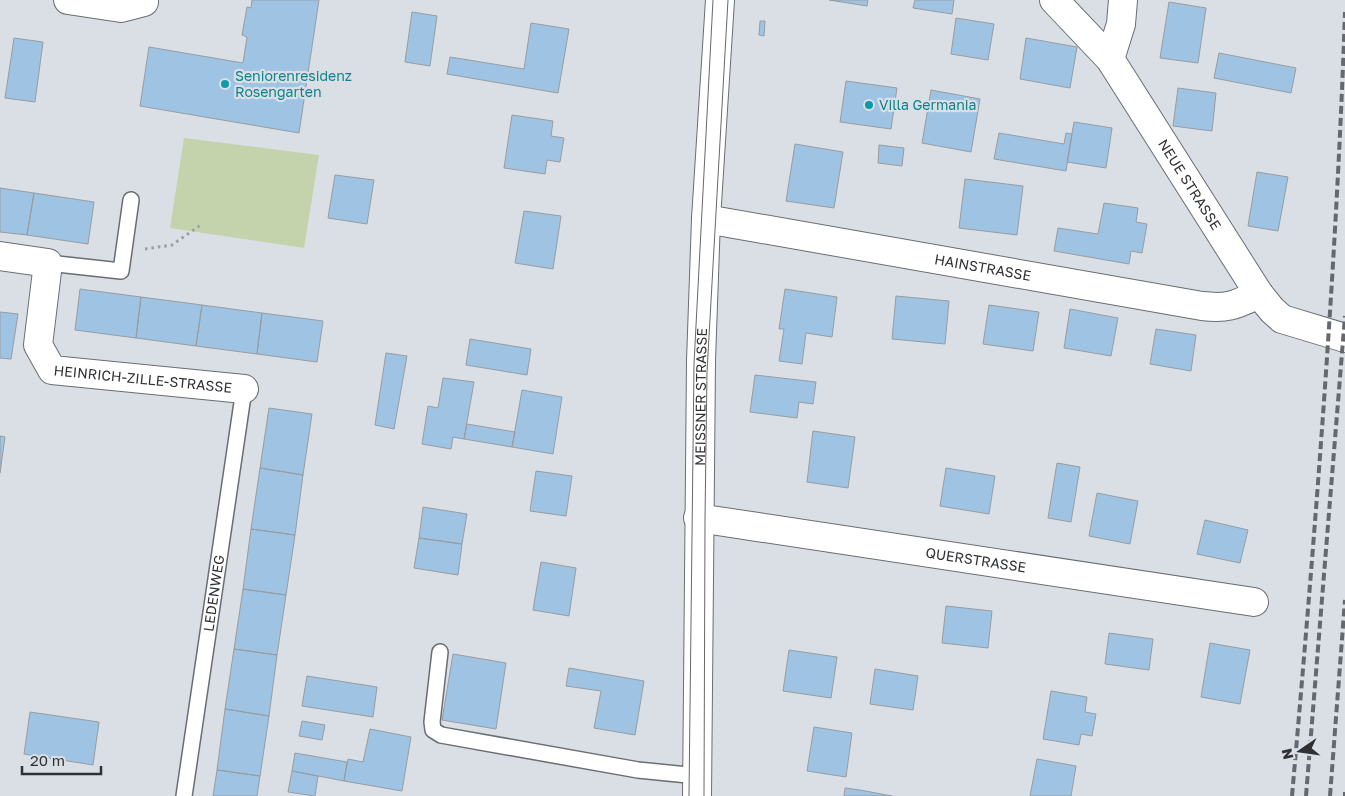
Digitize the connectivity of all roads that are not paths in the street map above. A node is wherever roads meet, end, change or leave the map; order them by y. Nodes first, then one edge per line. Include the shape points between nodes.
1 (68, 0) edge
2 (720, 0) edge
3 (1054, 0) edge
4 (1123, 0) edge
5 (144, 1) edge
6 (1110, 59) junction
7 (131, 200) dead end
8 (706, 219) junction
9 (0, 256) edge
10 (48, 264) junction
11 (1259, 294) junction
12 (1345, 338) edge
13 (244, 389) joint
14 (698, 518) junction
15 (1254, 602) dead end
16 (440, 652) dead end
17 (698, 786) edge
18 (184, 796) edge

1 - 5 street via 121,8
2 - 8 street, MEISSNER STRASSE
3 - 6 street, NEUE STRASSE
4 - 6 street via 1121,24
6 - 11 street, NEUE STRASSE
7 - 10 lane via 121,272
8 - 11 street, HAINSTRASSE via 1202,306 1233,306
8 - 14 street, MEISSNER STRASSE
9 - 10 street
10 - 13 street, HEINRICH-ZILLE-STRASSE via 38,345 52,370
11 - 12 street, NEUE STRASSE via 1282,319
13 - 18 lane, LEDENWEG
14 - 15 street, QUERSTRASSE
14 - 17 street, MEISSNER STRASSE
16 - 17 lane via 432,722 433,730 441,735 638,770

